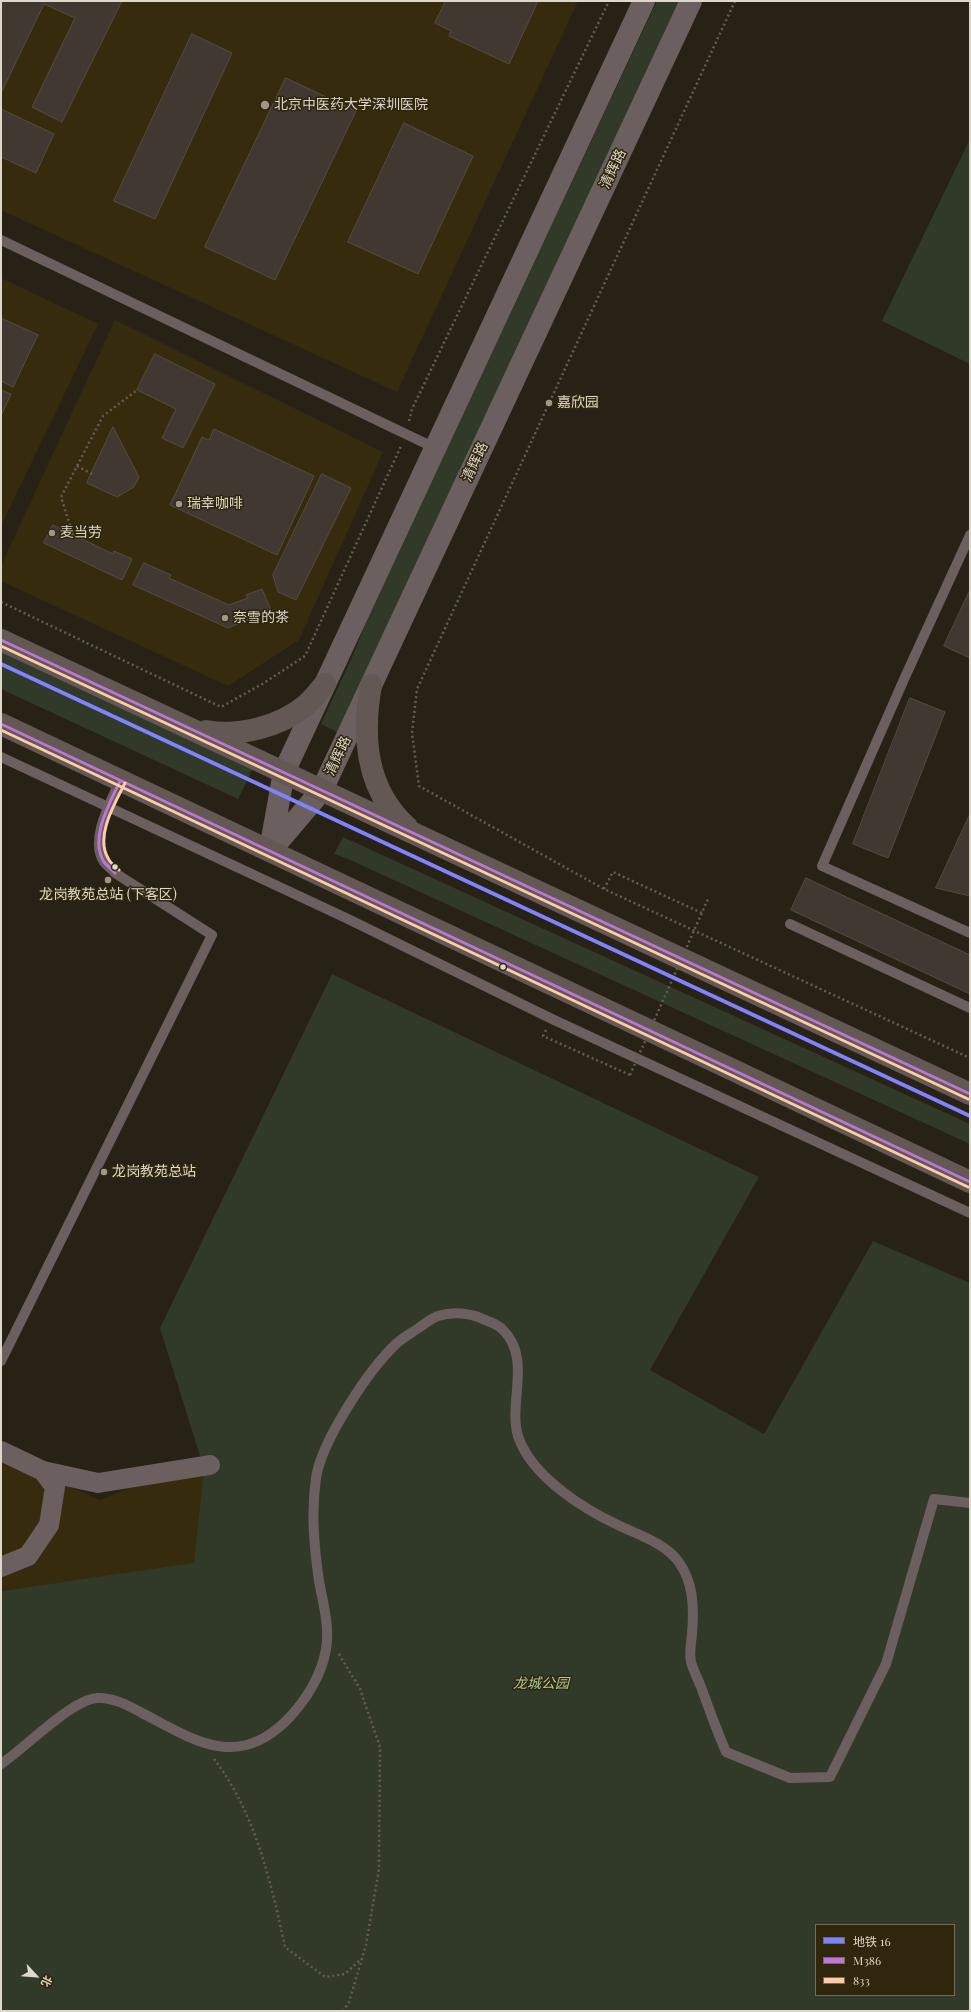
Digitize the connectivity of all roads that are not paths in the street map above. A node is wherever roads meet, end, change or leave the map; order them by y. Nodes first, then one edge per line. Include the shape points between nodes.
1 (644, 1) edge
2 (691, 1) edge
3 (1, 240) edge
4 (435, 448) junction
5 (970, 535) edge
6 (1, 640) edge
7 (325, 684) junction
8 (371, 685) junction
9 (1, 724) edge
10 (187, 727) junction
11 (1, 757) edge
12 (284, 772) junction
13 (120, 781) junction
14 (322, 790) junction
15 (108, 807) junction
16 (416, 834) junction
17 (270, 851) junction
18 (790, 924) dead end
19 (970, 933) edge
20 (970, 1008) edge
21 (970, 1094) edge
22 (970, 1182) edge
23 (970, 1213) edge
24 (1, 1361) edge
25 (1, 1451) edge
26 (210, 1465) dead end
27 (43, 1471) junction
28 (970, 1503) edge
29 (1, 1567) edge
30 (1, 1764) edge

1 - 4 street
2 - 8 street, 清辉路
3 - 4 lane
4 - 7 street
5 - 19 lane via 822,866
6 - 10 main road
7 - 10 main road via 306,705 282,720 258,728 236,732 212,732
7 - 12 street
8 - 14 street, 清辉路
8 - 16 main road via 366,718 370,762 387,804
9 - 13 main road
10 - 12 main road
11 - 15 lane
12 - 14 main road
12 - 17 street
13 - 15 lane
13 - 17 main road
14 - 16 main road
14 - 17 street, 清辉路
15 - 23 lane via 346,918 552,1019
15 - 24 lane via 99,841 103,861 115,873 212,935
16 - 21 main road
17 - 22 main road
18 - 20 lane
25 - 27 street
26 - 27 street via 98,1483
27 - 29 street via 55,1487 49,1524 28,1556
28 - 30 lane via 934,1499 886,1664 830,1777 790,1778 726,1752 690,1659 694,1608 688,1580 678,1560 660,1545 614,1523 555,1485 531,1462 522,1448 516,1428 518,1371 514,1347 502,1329 476,1315 455,1313 436,1316 398,1342 369,1375 349,1404 317,1472 312,1510 314,1546 328,1636 320,1672 302,1703 286,1721 266,1738 249,1745 230,1748 201,1742 122,1703 96,1698 82,1702

